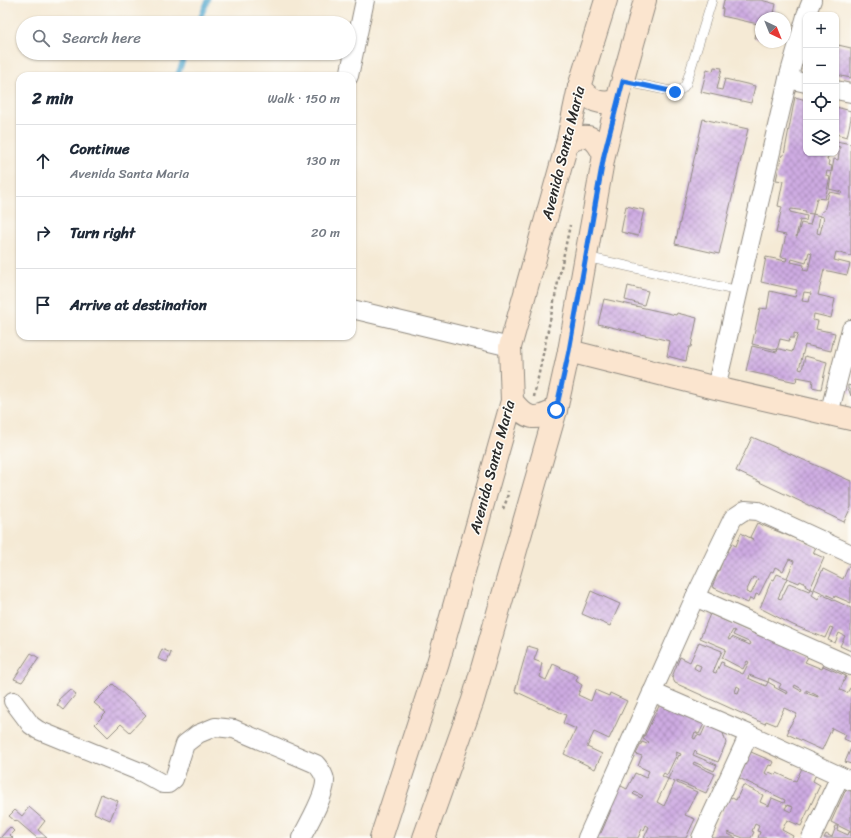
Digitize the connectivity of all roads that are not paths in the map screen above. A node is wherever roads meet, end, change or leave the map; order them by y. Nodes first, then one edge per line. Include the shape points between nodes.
1 (365, 0) edge
2 (606, 0) edge
3 (645, 0) edge
4 (712, 0) edge
5 (812, 0) edge
6 (807, 12) edge
7 (803, 26) edge
8 (356, 43) edge
9 (352, 60) edge
10 (350, 72) edge
11 (788, 79) junction
12 (803, 82) edge
13 (579, 87) junction
14 (620, 91) junction
15 (839, 91) edge
16 (851, 93) edge
17 (567, 144) junction
18 (604, 155) junction
19 (586, 257) junction
20 (739, 291) junction
21 (356, 310) edge
22 (851, 329) edge
23 (510, 347) junction
24 (569, 351) junction
25 (716, 388) junction
26 (512, 401) junction
27 (556, 410) junction
28 (829, 414) junction
29 (851, 419) edge
30 (851, 554) edge
31 (694, 597) junction
32 (851, 666) edge
33 (652, 692) junction
34 (13, 702) dead end
35 (750, 734) junction
36 (845, 778) edge
37 (301, 838) edge
38 (381, 838) edge
39 (424, 838) edge
40 (587, 838) edge
41 (701, 838) edge
42 (811, 838) edge

1 - 8 street
2 - 13 main road, Avenida Santa Maria
3 - 14 main road
4 - 14 lane via 686,84 682,89 675,92
5 - 6 street
7 - 11 street
9 - 10 street
11 - 12 street
11 - 20 street
13 - 14 main road via 590,98 599,102 609,102
13 - 17 main road, Avenida Santa Maria
14 - 18 main road
15 - 16 street
17 - 18 main road via 578,137 588,137 596,142
17 - 23 main road, Avenida Santa Maria
18 - 19 main road
19 - 20 lane
19 - 24 main road
20 - 25 street
21 - 23 street
22 - 28 street
23 - 26 main road, Avenida Santa Maria
24 - 25 main road
24 - 27 main road
25 - 28 main road
26 - 27 main road via 530,418
26 - 38 main road, Avenida Santa Maria via 438,663
27 - 39 main road via 473,700
28 - 29 main road
30 - 31 street via 758,511 745,510 733,518
31 - 32 street
31 - 33 street
33 - 35 street
33 - 40 street
34 - 37 street via 38,730 163,784 168,784 174,779 185,744 198,734 215,727 234,729 316,764 323,772 324,792
35 - 36 street
35 - 41 street
36 - 42 street

